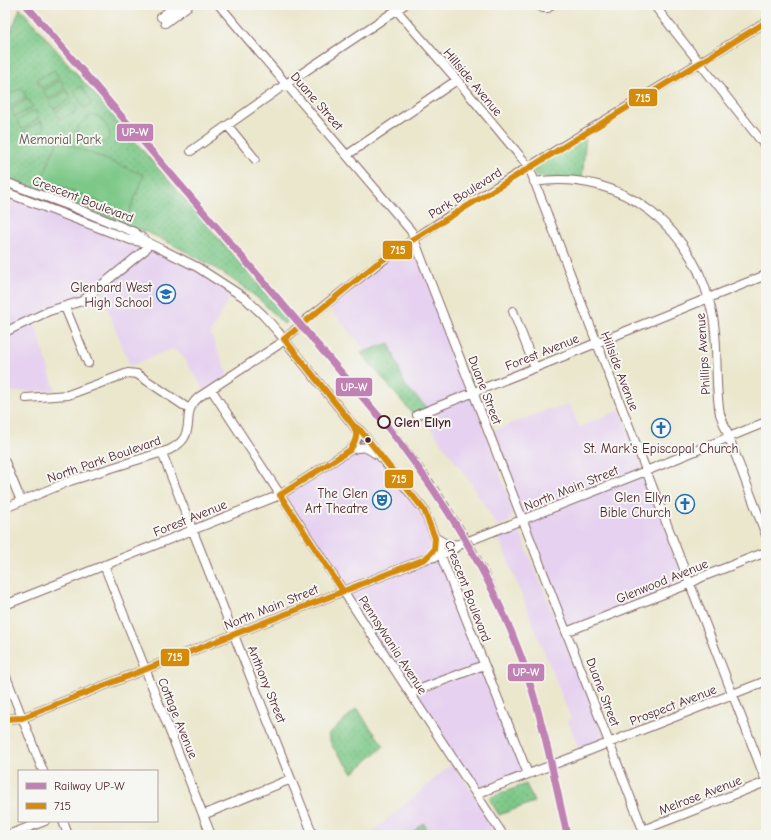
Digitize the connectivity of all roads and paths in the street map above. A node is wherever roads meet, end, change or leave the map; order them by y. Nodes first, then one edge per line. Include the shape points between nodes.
1 (177, 5) edge
2 (190, 5) edge
3 (219, 5) edge
4 (404, 5) edge
5 (538, 5) edge
6 (551, 5) edge
7 (654, 5) edge
8 (394, 8) edge
9 (766, 22) edge
10 (700, 63) junction
11 (457, 80) junction
12 (286, 84) junction
13 (228, 126) junction
14 (766, 147) edge
15 (192, 151) dead end
16 (347, 155) junction
17 (255, 159) dead end
18 (529, 167) junction
19 (5, 182) edge
20 (534, 182) junction
21 (5, 192) edge
22 (414, 239) junction
23 (149, 243) junction
24 (766, 275) edge
25 (709, 298) junction
26 (65, 306) junction
27 (513, 311) dead end
28 (5, 332) edge
29 (284, 339) junction
30 (596, 343) junction
31 (88, 363) dead end
32 (535, 368) junction
33 (211, 389) junction
34 (473, 393) junction
35 (26, 398) dead end
36 (189, 409) junction
37 (417, 415) dead end
38 (766, 422) edge
39 (353, 425) junction
40 (728, 437) junction
41 (350, 450) junction
42 (162, 453) junction
43 (383, 460) junction
44 (5, 462) edge
45 (646, 471) junction
46 (280, 495) junction
47 (20, 501) junction
48 (5, 508) edge
49 (522, 520) junction
50 (193, 529) junction
51 (766, 535) edge
52 (435, 538) junction
53 (461, 544) junction
54 (766, 552) edge
55 (442, 555) junction
56 (424, 559) junction
57 (104, 565) junction
58 (689, 584) junction
59 (343, 591) junction
60 (5, 604) edge
61 (566, 632) junction
62 (234, 634) junction
63 (484, 665) junction
64 (146, 669) junction
65 (5, 674) edge
66 (766, 681) edge
67 (410, 693) junction
68 (732, 694) junction
69 (22, 718) junction
70 (5, 719) edge
71 (609, 743) junction
72 (43, 770) edge
73 (528, 774) junction
74 (291, 779) junction
75 (766, 781) edge
76 (476, 794) junction
77 (203, 815) junction
78 (42, 822) edge
79 (63, 822) edge
80 (644, 832) edge
81 (8, 835) edge
82 (68, 835) edge
83 (211, 835) edge
84 (314, 835) edge
85 (503, 835) edge

1 - 2 street via 163,20
3 - 12 street, Duane Street
4 - 8 street
5 - 6 street via 543,8
7 - 10 street
8 - 11 street, Hillside Avenue
8 - 12 street
9 - 10 street
10 - 14 street
10 - 18 street
11 - 16 street
11 - 18 street, Hillside Avenue
12 - 13 street
12 - 16 street, Duane Street
13 - 15 street
13 - 17 street
16 - 22 street, Duane Street via 411,231
18 - 20 street, Hillside Avenue
18 - 22 street, Park Boulevard
19 - 23 street, Crescent Boulevard via 134,232
20 - 25 street, Phillips Avenue via 551,179 593,184 623,194 643,205 667,225 685,247
20 - 30 street, Hillside Avenue
21 - 23 street, Crescent Boulevard via 131,240
22 - 29 street via 376,265
22 - 34 street, Duane Street
23 - 26 street via 145,250 82,301
23 - 29 street, Crescent Boulevard via 197,267 245,298
24 - 25 street, Forest Avenue
25 - 30 street, Forest Avenue
25 - 40 street, Phillips Avenue via 716,335 720,414
26 - 28 street
26 - 31 street
27 - 32 street
29 - 33 street
29 - 39 street, Crescent Boulevard
30 - 32 street, Forest Avenue
30 - 45 street, Hillside Avenue
32 - 34 street, Forest Avenue
33 - 36 street via 192,403
33 - 46 street, Pennsylvania Avenue
34 - 37 street, Forest Avenue
34 - 49 street, Duane Street
35 - 36 street via 68,395 128,373 136,374
36 - 42 street, North Park Boulevard via 183,439
38 - 40 street, North Main Street
39 - 41 street via 358,438
39 - 43 street, Crescent Boulevard via 361,431
40 - 45 street, North Main Street
40 - 51 street, Phillips Avenue
41 - 43 street via 365,447
41 - 46 street, Forest Avenue
42 - 47 street, North Park Boulevard
42 - 50 street, Anthony Street
43 - 52 street, Crescent Boulevard via 424,510
44 - 47 street
45 - 49 street, North Main Street
45 - 58 street, Hillside Avenue
46 - 50 street, Forest Avenue
46 - 59 street, Pennsylvania Avenue
47 - 48 street, North Park Boulevard
49 - 53 street, North Main Street
49 - 61 street, Duane Street
50 - 57 street, Forest Avenue
50 - 62 street, Anthony Street
52 - 53 street via 448,546
52 - 55 street, Crescent Boulevard
52 - 56 street via 434,550
53 - 55 street, North Main Street
54 - 58 street, Glenwood Avenue
55 - 56 street, North Main Street
55 - 63 street, Crescent Boulevard
56 - 59 street, North Main Street
57 - 60 street, Forest Avenue
57 - 64 street, Cottage Avenue
58 - 61 street, Glenwood Avenue
58 - 68 street, Hillside Avenue
59 - 62 street, North Main Street
59 - 67 street, Pennsylvania Avenue
61 - 71 street, Duane Street
62 - 64 street, North Main Street
62 - 74 street, Anthony Street
63 - 67 street
63 - 73 street, Crescent Boulevard
64 - 69 street, North Main Street
64 - 77 street, Cottage Avenue
65 - 69 street
66 - 68 street, Prospect Avenue
67 - 76 street, Pennsylvania Avenue
68 - 71 street, Prospect Avenue
68 - 75 street, Hillside Avenue
69 - 70 street, North Main Street
69 - 72 street
71 - 73 street, Prospect Avenue
71 - 80 street, Duane Street
73 - 76 street, Prospect Avenue
74 - 77 street
74 - 84 street, Anthony Street
75 - 80 street, Melrose Avenue
76 - 85 street, Pennsylvania Avenue
77 - 83 street, Cottage Avenue
78 - 81 street
79 - 82 street

